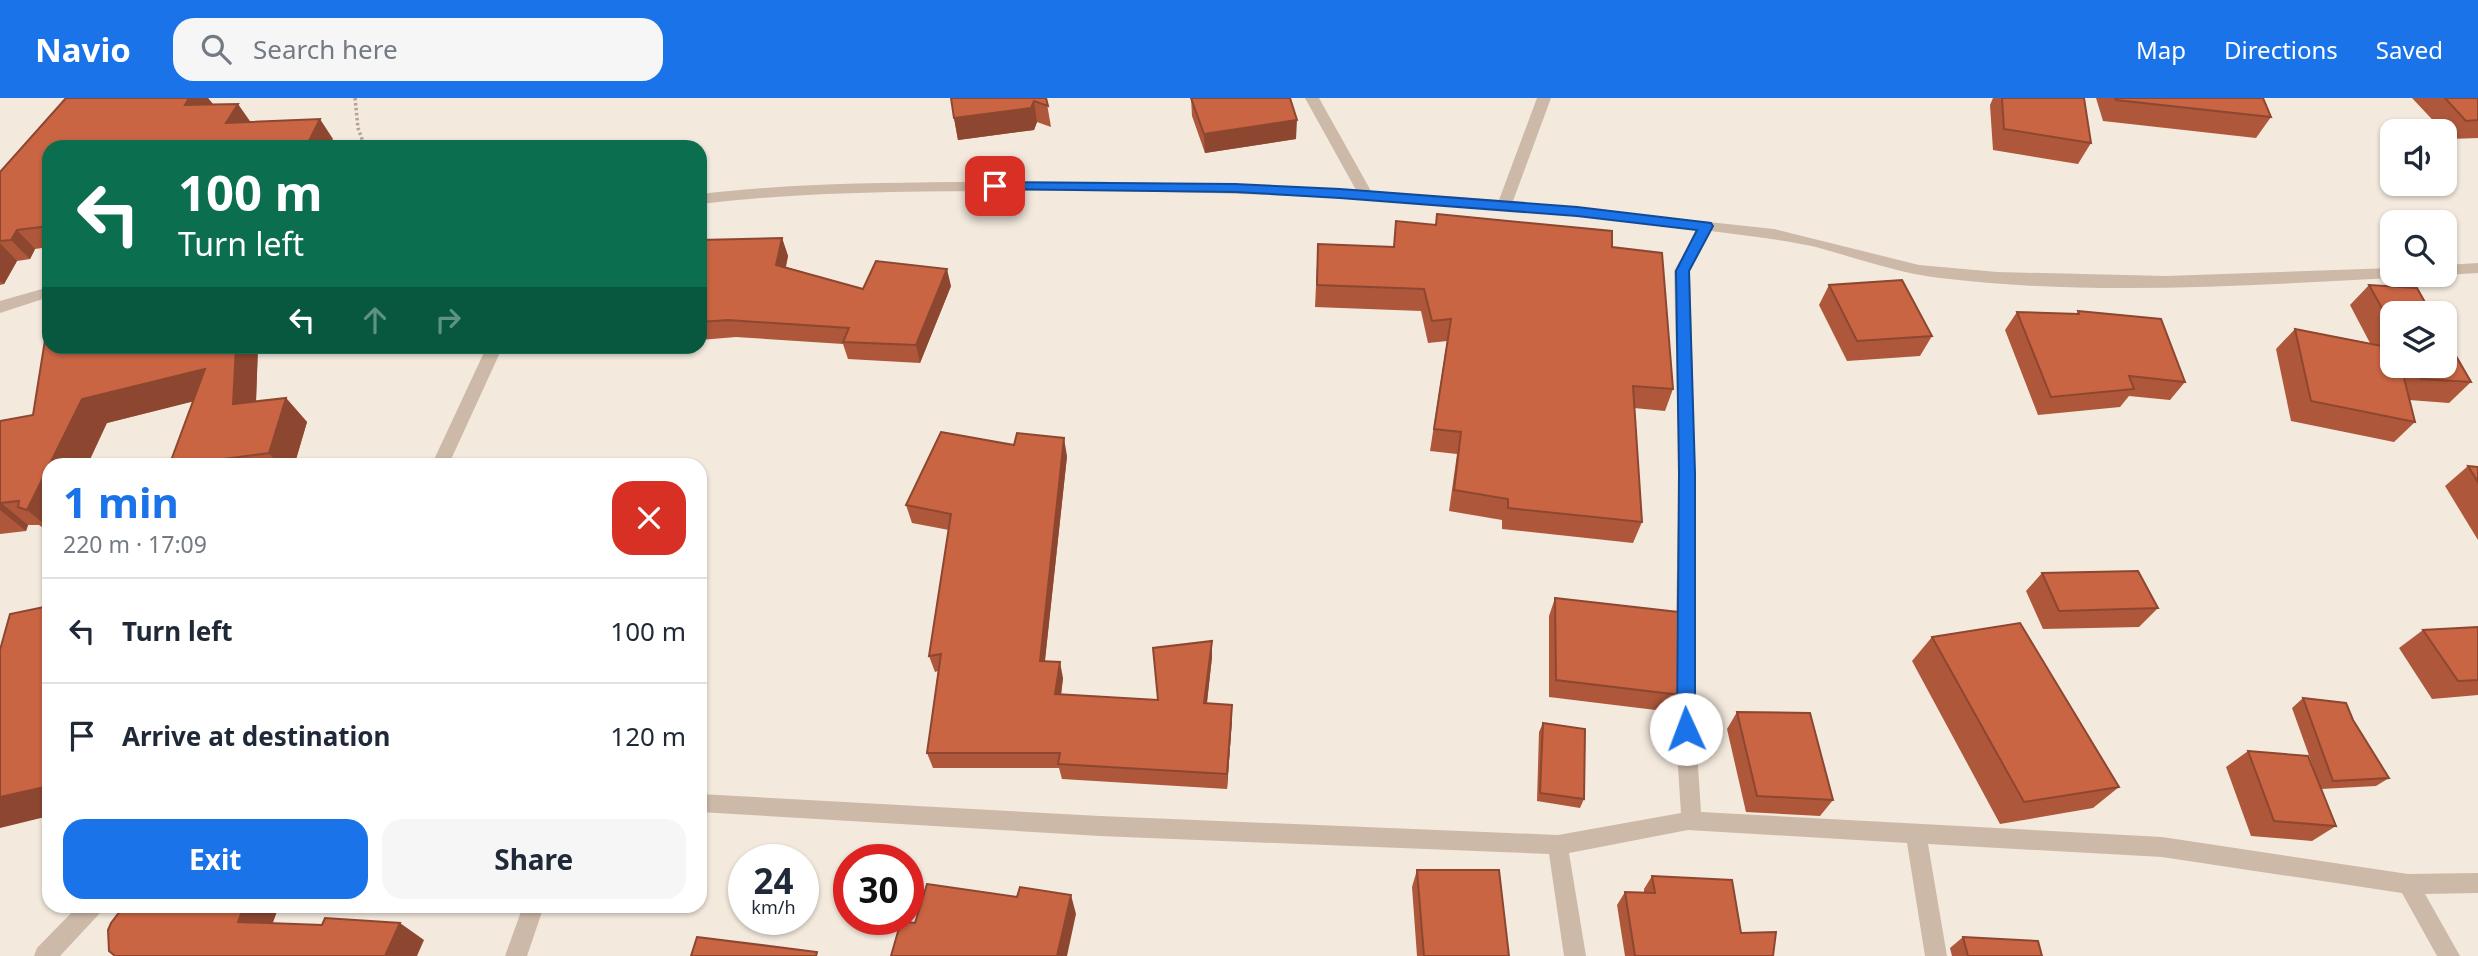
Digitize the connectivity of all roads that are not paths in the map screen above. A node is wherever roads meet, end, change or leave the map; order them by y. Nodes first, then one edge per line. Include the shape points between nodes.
1 (1312, 98) edge
2 (1544, 98) edge
3 (1366, 195) junction
4 (707, 198) edge
5 (1504, 206) junction
6 (1706, 226) junction
7 (2478, 268) edge
8 (2457, 269) edge
9 (2380, 273) edge
10 (42, 294) edge
11 (0, 307) edge
12 (491, 354) edge
13 (443, 458) edge
14 (707, 803) edge
15 (1692, 821) junction
16 (1916, 833) junction
17 (1558, 845) junction
18 (2478, 883) edge
19 (2408, 884) junction
20 (86, 913) edge
21 (531, 913) edge
22 (44, 956) edge
23 (516, 956) edge
24 (1575, 956) edge
25 (1936, 956) edge
26 (2449, 956) edge

1 - 3 street
2 - 5 street
3 - 4 street via 1051,186 772,190
3 - 5 street
5 - 6 street
6 - 9 street via 1780,234 1934,272 2084,283
6 - 15 street via 1682,271 1687,473 1684,706
7 - 8 street
10 - 11 street
12 - 13 street
14 - 17 street
15 - 16 street
15 - 17 street
16 - 19 street via 2162,847
16 - 25 street
17 - 24 street
18 - 19 street
19 - 26 street
20 - 22 street
21 - 23 street

